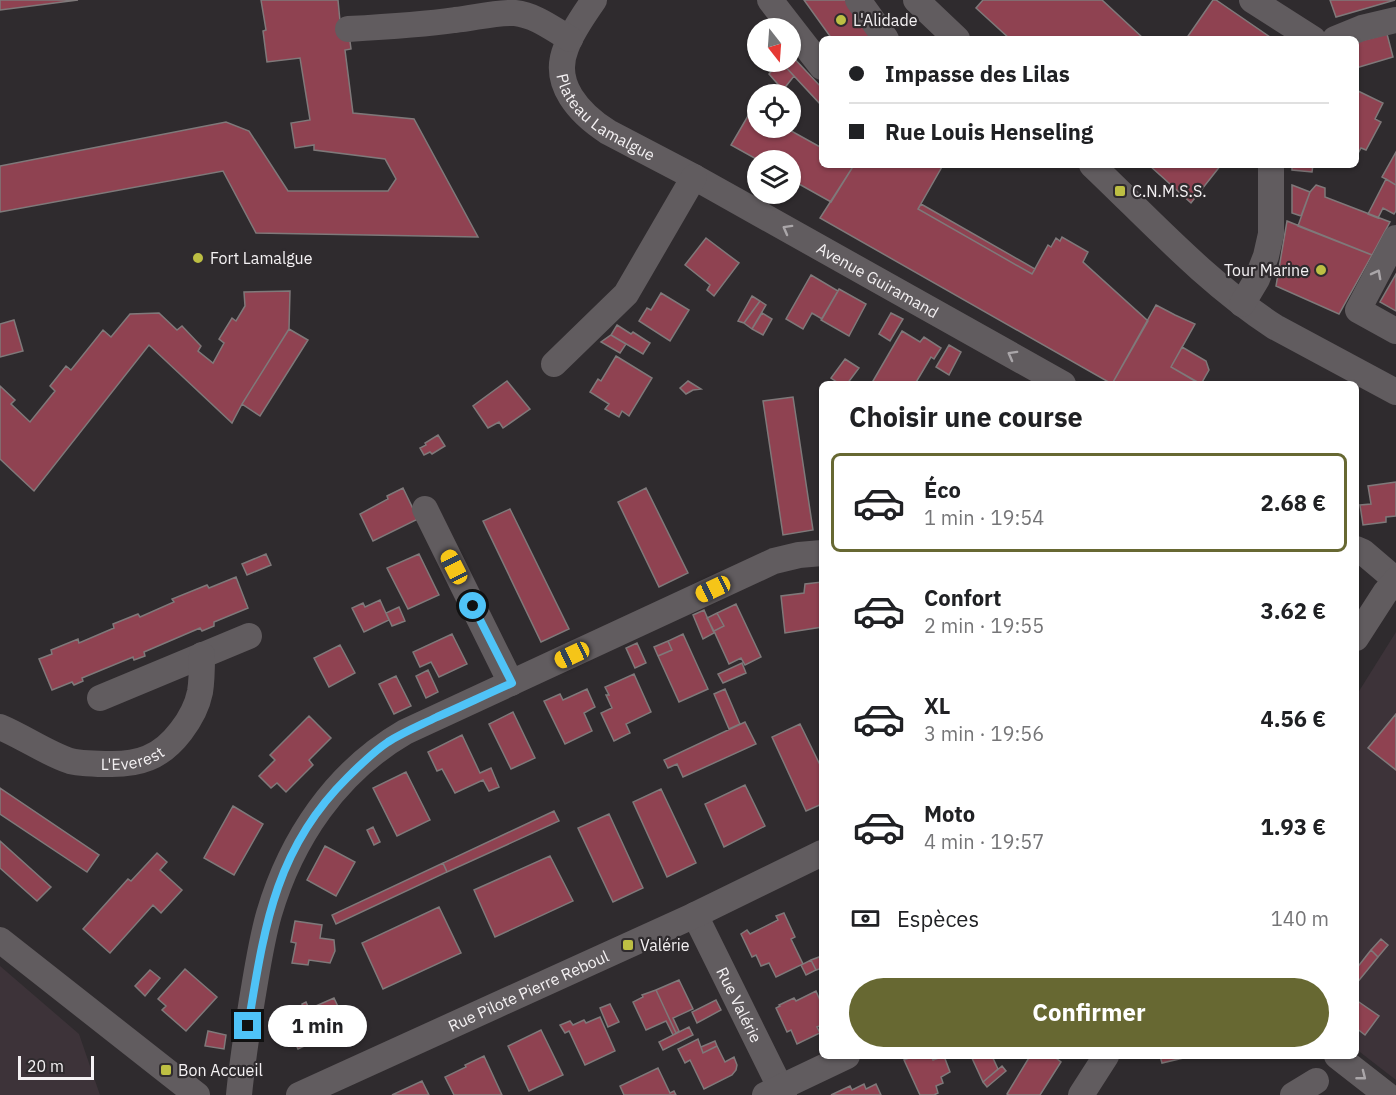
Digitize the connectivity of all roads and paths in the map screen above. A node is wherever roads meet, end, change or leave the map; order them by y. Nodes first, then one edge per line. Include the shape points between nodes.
1 (594, 0) edge
2 (770, 0) edge
3 (858, 0) edge
4 (916, 0) edge
5 (1252, 0) edge
6 (1396, 20) edge
7 (348, 29) dead end
8 (884, 36) edge
9 (954, 36) edge
10 (1308, 36) edge
11 (1342, 36) edge
12 (570, 39) junction
13 (819, 62) edge
14 (1095, 168) edge
15 (1271, 168) edge
16 (694, 177) junction
17 (1396, 238) edge
18 (1242, 304) junction
19 (1396, 331) edge
20 (554, 364) dead end
21 (1058, 381) edge
22 (1396, 392) edge
23 (425, 509) dead end
24 (1359, 551) edge
25 (819, 553) edge
26 (1396, 580) edge
27 (1360, 623) edge
28 (249, 636) dead end
29 (202, 655) junction
30 (512, 683) junction
31 (100, 698) dead end
32 (0, 727) edge
33 (819, 854) edge
34 (695, 915) junction
35 (0, 940) edge
36 (841, 1059) edge
37 (1104, 1059) edge
38 (1341, 1059) edge
39 (1316, 1081) dead end
40 (777, 1092) edge
41 (197, 1095) edge
42 (239, 1095) edge
43 (299, 1095) edge
44 (1081, 1095) edge
45 (1293, 1095) edge
46 (1387, 1095) edge

1 - 12 street, Plateau Lamalgue
2 - 13 street
3 - 8 street
4 - 9 street
5 - 10 street
6 - 11 street
7 - 12 street via 517,13
12 - 16 street, Plateau Lamalgue via 562,74 575,105 608,132
14 - 18 street via 1192,262
15 - 18 street via 1271,234 1257,279
16 - 20 street via 626,294
21 -> 16 street, Avenue Guiramand
19 -> 17 street via 1358,310
18 - 22 street via 1275,327
23 - 30 street
24 - 26 street
25 - 30 street via 774,561
26 - 27 street
28 - 29 street
29 - 31 street
29 - 32 street, L'Everest via 200,693 194,712 161,752 139,762 70,760
30 - 42 street via 387,743 335,789 313,818 283,872 268,917
33 - 34 street, Rue Pilote Pierre Reboul
34 - 40 street, Rue Valérie
34 - 43 street, Rue Pilote Pierre Reboul
35 - 41 street
36 - 40 street
37 - 44 street
38 -> 46 street
39 - 45 street

